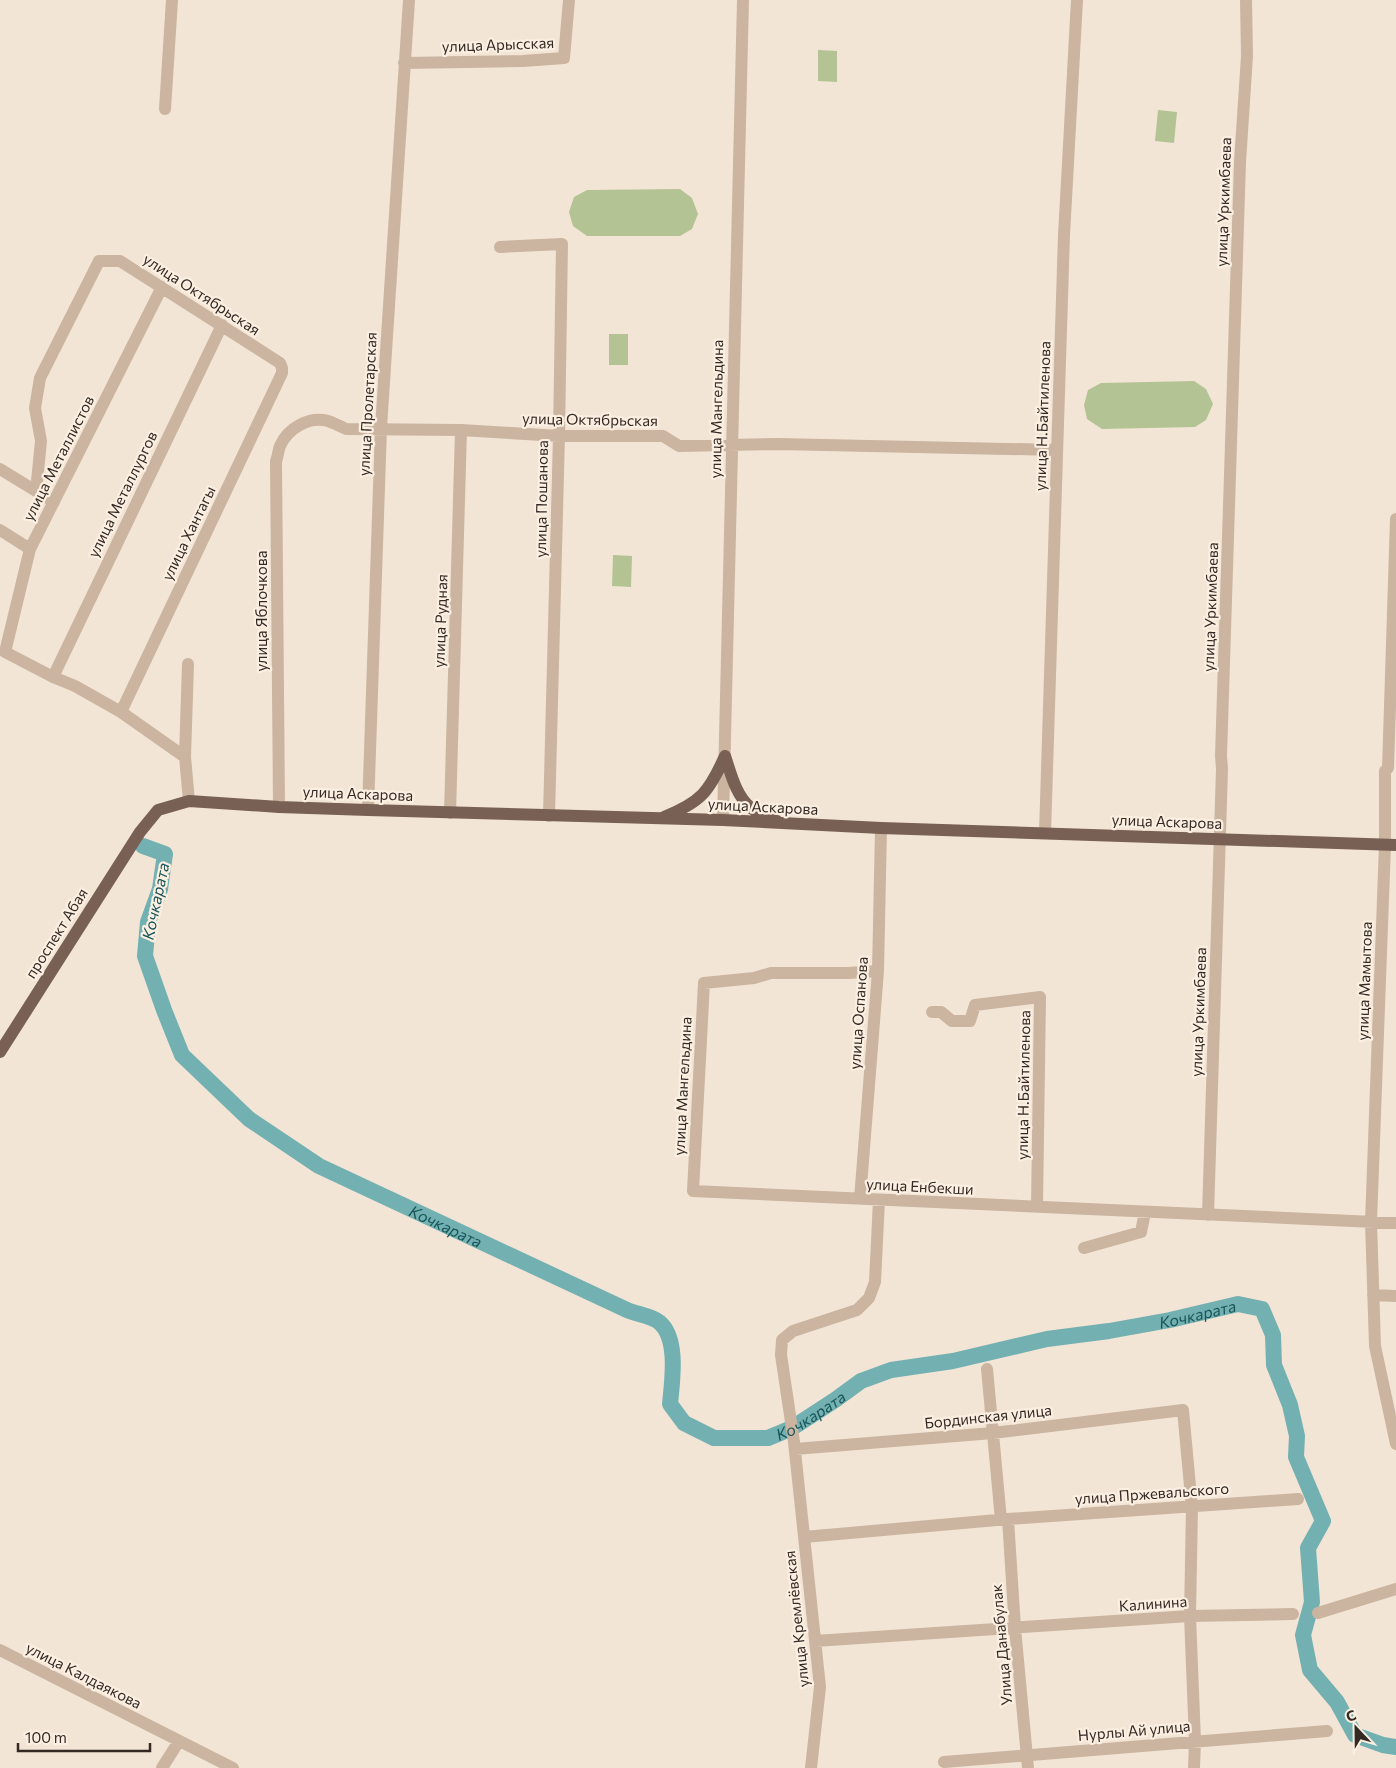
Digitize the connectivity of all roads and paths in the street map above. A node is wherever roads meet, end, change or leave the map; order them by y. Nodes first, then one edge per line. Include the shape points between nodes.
1 (172, 0) edge
2 (409, 0) edge
3 (569, 0) edge
4 (743, 0) edge
5 (1077, 0) edge
6 (1246, 0) edge
7 (404, 63) junction
8 (165, 109) dead end
9 (500, 247) dead end
10 (162, 287) junction
11 (222, 324) junction
12 (282, 368) joint
13 (301, 423) joint
14 (381, 428) junction
15 (462, 430) junction
16 (559, 436) junction
17 (732, 446) junction
18 (1057, 450) junction
19 (0, 469) edge
20 (36, 491) junction
21 (54, 502) junction
22 (1396, 519) edge
23 (0, 530) edge
24 (30, 549) junction
25 (188, 664) dead end
26 (52, 677) junction
27 (121, 712) junction
28 (725, 756) junction
29 (185, 757) junction
30 (189, 801) junction
31 (279, 807) junction
32 (368, 810) junction
33 (450, 812) junction
34 (549, 816) junction
35 (659, 819) junction
36 (723, 820) junction
37 (783, 823) junction
38 (881, 828) junction
39 (140, 832) joint
40 (1045, 833) junction
41 (1220, 839) junction
42 (1391, 845) edge
43 (878, 971) junction
44 (932, 1012) dead end
45 (0, 1052) edge
46 (693, 1191) joint
47 (860, 1199) junction
48 (879, 1200) junction
49 (1038, 1207) junction
50 (1145, 1212) junction
51 (1208, 1215) junction
52 (1371, 1222) junction
53 (1396, 1223) edge
54 (1084, 1248) dead end
55 (1373, 1295) junction
56 (1396, 1296) edge
57 (987, 1369) dead end
58 (1391, 1396) edge
59 (993, 1433) junction
60 (1396, 1444) edge
61 (794, 1449) junction
62 (1298, 1500) dead end
63 (1192, 1508) junction
64 (1004, 1519) junction
65 (804, 1537) junction
66 (1396, 1589) edge
67 (1318, 1613) dead end
68 (1293, 1614) dead end
69 (1190, 1616) junction
70 (1015, 1628) junction
71 (815, 1641) junction
72 (0, 1650) edge
73 (1327, 1731) dead end
74 (179, 1741) junction
75 (1194, 1741) junction
76 (944, 1762) dead end
77 (1027, 1762) edge
78 (162, 1768) edge
79 (233, 1768) edge
80 (811, 1768) edge
81 (1194, 1768) edge

1 - 8 street
2 - 7 street, улица Пролетарская
3 - 7 street, улица Арысская via 564,58
4 - 17 street, улица Мангельдина
5 - 18 street, улица Н.Байтиленова via 1064,235
6 - 41 street, улица Уркимбаева via 1247,56 1240,162
7 - 14 street, улица Пролетарская
9 - 16 street, улица Пошанова via 562,244
10 - 11 street, улица Октябрьская
10 - 20 street, улица Октябрьская via 120,261 99,261 40,378 35,408 42,441
10 - 21 street, улица Металлистов
11 - 12 street, улица Октябрьская via 280,363
11 - 26 street, улица Металлургов
12 - 27 street, улица Хантагы
13 - 14 street, улица Октябрьская via 314,419 329,421 346,429
13 - 31 street, улица Яблочкова via 280,445 276,462
14 - 15 street, улица Октябрьская
14 - 32 street, улица Пролетарская
15 - 16 street, улица Октябрьская
15 - 33 street, улица Рудная
16 - 17 street, улица Октябрьская via 663,436 679,446
16 - 34 street, улица Пошанова
17 - 18 street, улица Октябрьская via 778,444
17 - 28 street, улица Мангельдина
18 - 40 street, улица Н.Байтиленова
19 - 20 street
20 - 21 street
21 - 24 street, улица Металлистов
22 - 42 street, улица Мамытова via 1388,768 1385,771
23 - 24 street
24 - 26 street, улица Металлистов via 5,652
25 - 29 street
26 - 27 street
27 - 29 street
28 - 35 main road via 705,793 682,809
28 - 36 street, улица Мангельдина
28 - 37 main road via 741,797 752,808
29 - 30 street
30 - 31 main road, улица Аскарова
30 - 39 main road, улица Аскарова via 158,810
31 - 32 main road, улица Аскарова
32 - 33 main road, улица Аскарова
33 - 34 main road, улица Аскарова
34 - 35 main road, улица Аскарова
35 - 36 main road, улица Аскарова
36 - 37 main road, улица Аскарова
37 - 38 main road, улица Аскарова
38 - 40 main road, улица Аскарова
38 - 43 street, улица Оспанова
39 - 45 main road, проспект Абая
40 - 41 main road, улица Аскарова
41 - 42 main road, улица Аскарова
41 - 51 street, улица Уркимбаева
42 - 52 street, улица Мамытова
43 - 46 street, улица Мангельдина via 771,973 704,983
43 - 47 street, улица Оспанова
44 - 49 street, улица Н.Байтиленова via 941,1012 952,1020 970,1021 975,1005 1040,997
46 - 47 street, улица Енбекши
47 - 48 street, улица Енбекши
48 - 49 street, улица Енбекши
48 - 61 street, улица Кремлёвская via 875,1282 869,1298 857,1310 792,1331 782,1340 781,1354
49 - 50 street, улица Енбекши
50 - 51 street, улица Енбекши
50 - 54 street via 1141,1232
51 - 52 street, улица Енбекши
52 - 53 street, улица Енбекши
52 - 55 street, улица Мамытова
55 - 56 street
55 - 58 street, улица Мамытова via 1376,1346
57 - 59 street, Улица Данабулак
58 - 60 street, улица Мамытова
59 - 61 street, Бординская улица
59 - 63 street, Бординская улица via 1183,1410
59 - 64 street, Улица Данабулак
61 - 65 street, улица Кремлёвская
62 - 63 street, улица Пржевальского
63 - 64 street, улица Пржевальского
63 - 69 street
64 - 65 street, улица Пржевальского
64 - 70 street, Улица Данабулак
65 - 71 street, улица Кремлёвская
66 - 67 street
68 - 69 street, Калинина
69 - 70 street, Калинина
69 - 75 street
70 - 71 street, Калинина
70 - 77 street, Улица Данабулак
71 - 80 street, улица Кремлёвская via 820,1687
72 - 74 street, улица Калдаякова
73 - 75 street, Нурлы Ай улица
74 - 78 street
74 - 79 street, улица Калдаякова
75 - 77 street, Нурлы Ай улица
75 - 81 street
76 - 77 street, Нурлы Ай улица

